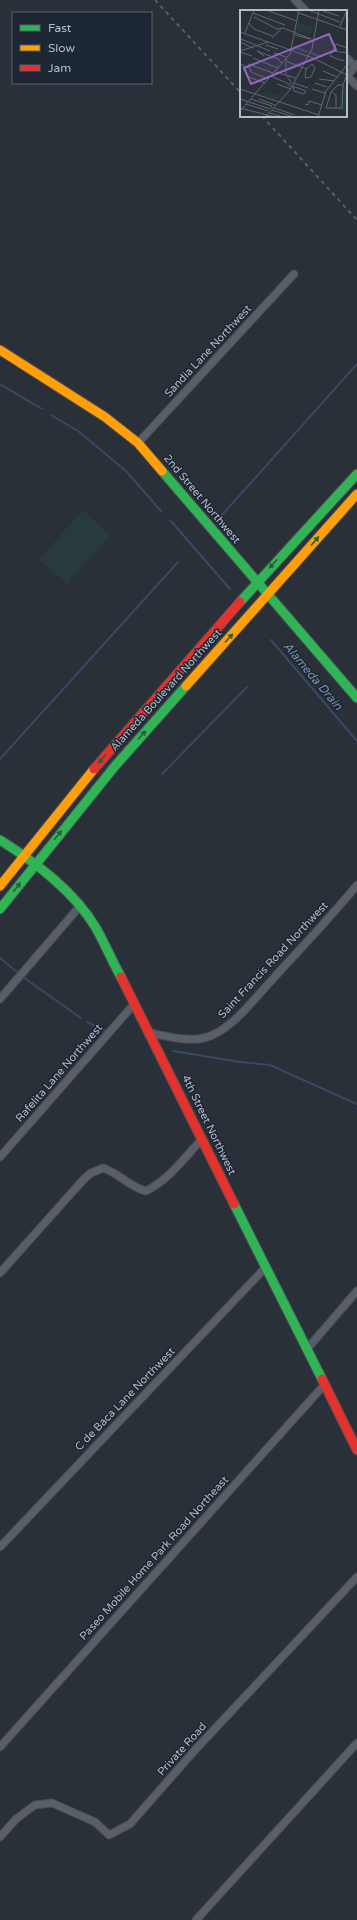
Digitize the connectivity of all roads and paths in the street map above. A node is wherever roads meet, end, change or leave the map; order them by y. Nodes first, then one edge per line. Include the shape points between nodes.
1 (295, 0) edge
2 (305, 10) edge
3 (347, 58) edge
4 (356, 65) edge
5 (357, 86) edge
6 (294, 274) dead end
7 (0, 350) edge
8 (138, 443) junction
9 (357, 474) edge
10 (357, 494) edge
11 (257, 582) junction
12 (268, 595) junction
13 (357, 698) edge
14 (0, 840) edge
15 (23, 856) junction
16 (34, 865) junction
17 (357, 885) edge
18 (0, 886) edge
19 (80, 906) junction
20 (0, 909) edge
21 (0, 999) edge
22 (135, 1003) junction
23 (150, 1033) junction
24 (202, 1139) junction
25 (0, 1157) edge
26 (266, 1267) junction
27 (0, 1273) edge
28 (357, 1291) edge
29 (307, 1349) junction
30 (325, 1384) junction
31 (357, 1450) edge
32 (0, 1547) edge
33 (357, 1576) edge
34 (357, 1743) edge
35 (0, 1747) edge
36 (0, 1837) edge
37 (196, 1920) edge

1 - 2 street
3 - 4 street
4 - 5 street via 347,76
6 - 8 street, Sandia Lane Northwest
7 - 8 main road, 2nd Street Northwest via 106,417
8 - 11 main road, 2nd Street Northwest
9 -> 11 main road, Alameda Boulevard Northwest
12 -> 10 main road, Alameda Boulevard Northwest
11 - 12 main road, 2nd Street Northwest
11 -> 15 main road, Alameda Boulevard Northwest via 102,758
12 - 13 main road, 2nd Street Northwest
16 -> 12 main road, Alameda Boulevard Northwest via 115,766
14 - 15 main road, 4th Street Northwest
15 - 16 main road, 4th Street Northwest
15 - 18 main road, Alameda Boulevard Northwest
16 - 19 main road, 4th Street Northwest
20 -> 16 main road, Alameda Boulevard Northwest
17 - 23 street, Saint Francis Road Northwest via 235,1019 221,1030 206,1038 194,1040
19 - 21 street
19 - 22 main road, 4th Street Northwest via 96,928
22 - 23 main road, 4th Street Northwest
22 - 25 street, Rafelita Lane Northwest
23 - 24 main road, 4th Street Northwest
24 - 26 main road, 4th Street Northwest
24 - 27 street via 173,1171 146,1191 131,1185 114,1171 103,1168 91,1173
26 - 29 main road, 4th Street Northwest
26 - 32 street, C de Baca Lane Northwest
28 - 29 street
29 - 30 main road, 4th Street Northwest
30 - 31 main road, 4th Street Northwest
30 - 35 street, Paseo Mobile Home Park Road Northeast
33 - 36 street, Private Road via 195,1750 130,1824 109,1835 95,1822 52,1803 35,1805 16,1819
34 - 37 street

